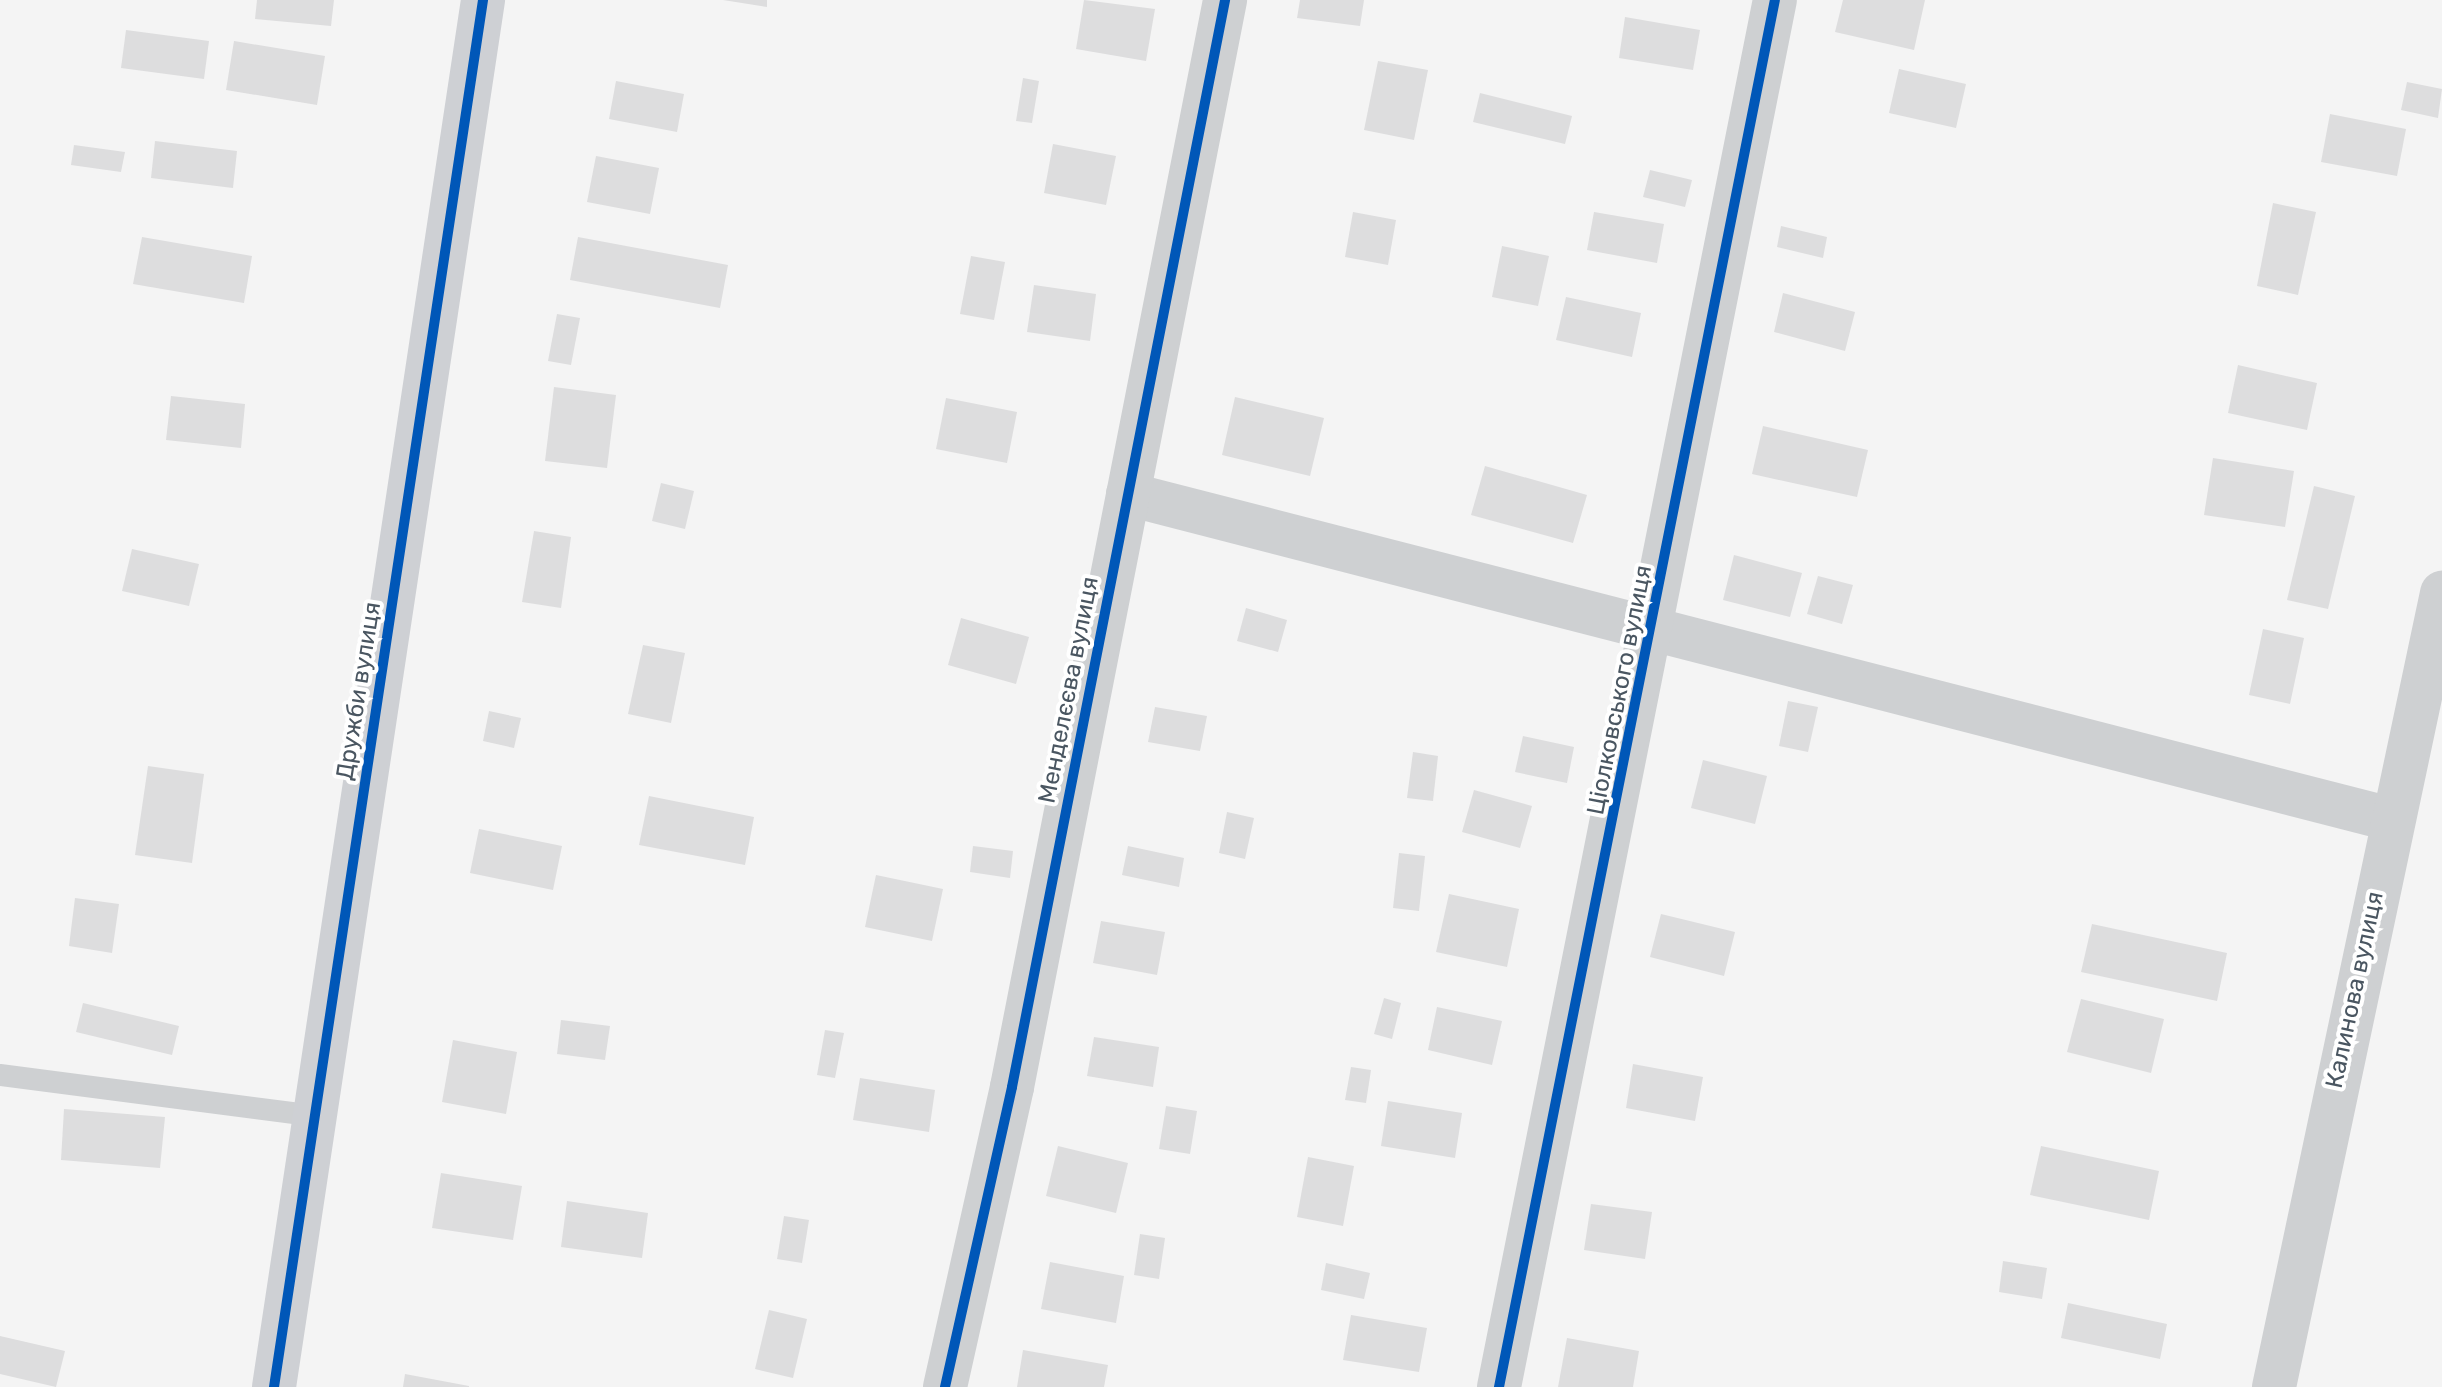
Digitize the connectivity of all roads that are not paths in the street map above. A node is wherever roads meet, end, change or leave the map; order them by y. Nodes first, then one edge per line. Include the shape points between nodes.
1 (483, 0) edge
2 (1225, 0) edge
3 (1775, 0) edge
4 (1128, 494) junction
5 (2442, 593) edge
6 (1652, 633) junction
7 (2390, 819) junction
8 (0, 1075) edge
9 (315, 1116) junction
10 (274, 1387) edge
11 (945, 1387) edge
12 (1499, 1387) edge
13 (2274, 1387) edge

1 - 9 street, Дружби вулиця
2 - 4 street, Менделєєва вулиця
3 - 6 street, Ціолковського вулиця
4 - 6 street
4 - 11 street, Менделєєва вулиця
5 - 7 street, Калинова вулиця
6 - 7 street
6 - 12 street, Ціолковського вулиця
7 - 13 street, Калинова вулиця
8 - 9 lane
9 - 10 street, Дружби вулиця

